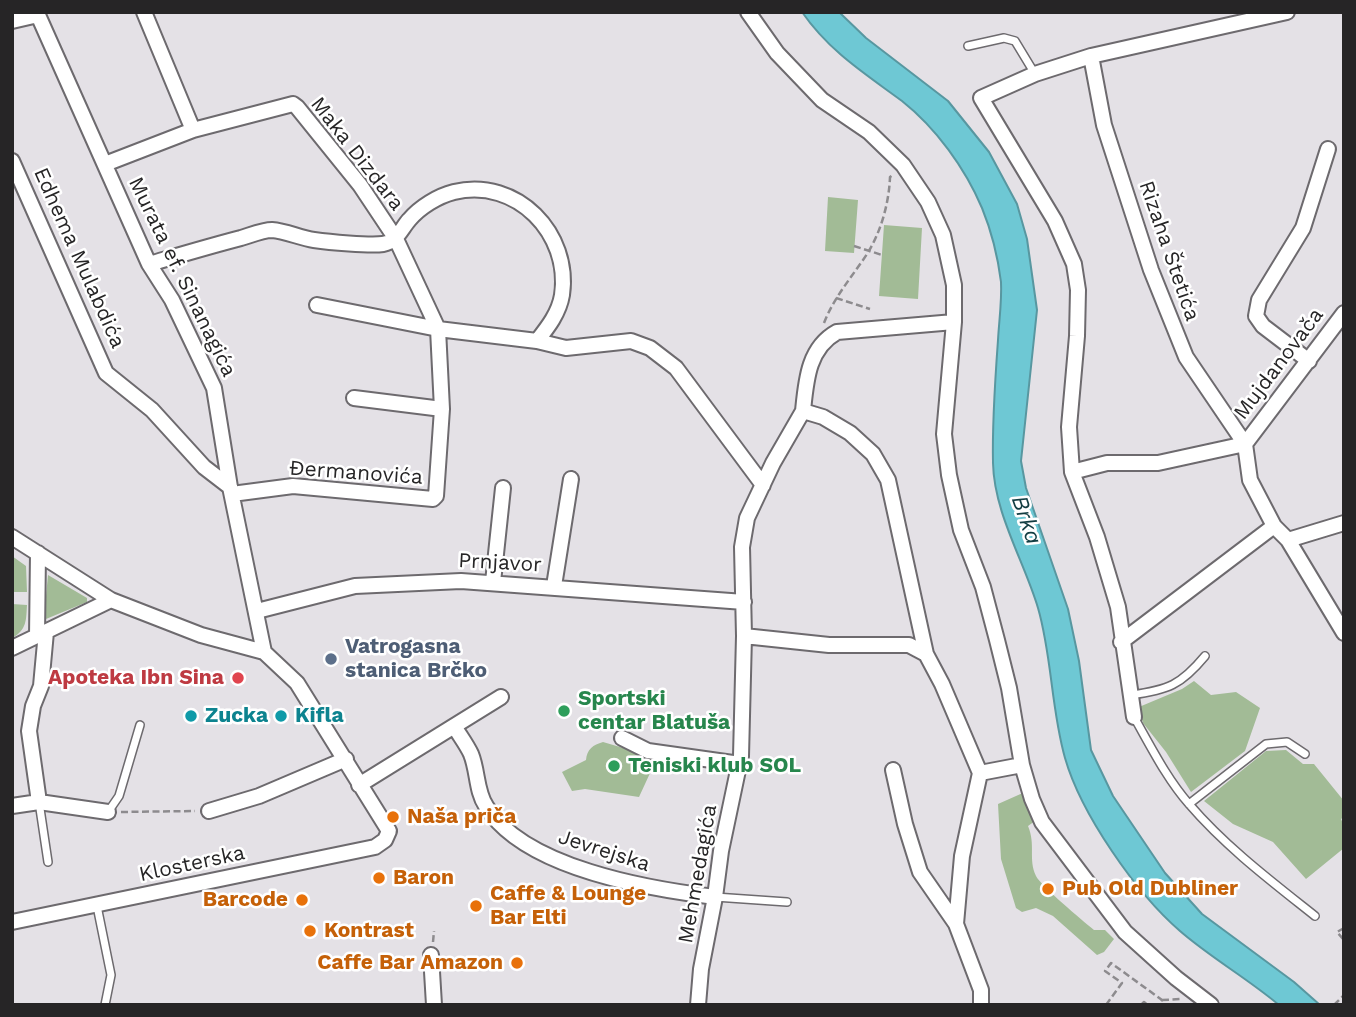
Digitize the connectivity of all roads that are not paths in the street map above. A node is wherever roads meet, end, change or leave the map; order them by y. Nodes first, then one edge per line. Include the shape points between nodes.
1 (144, 12) edge
2 (748, 12) edge
3 (1287, 12) edge
4 (37, 14) edge
5 (12, 21) edge
6 (968, 46) dead end
7 (1091, 55) junction
8 (1035, 75) junction
9 (193, 130) junction
10 (1328, 149) dead end
11 (12, 160) edge
12 (105, 164) junction
13 (396, 239) junction
14 (149, 264) junction
15 (317, 305) dead end
16 (1344, 313) edge
17 (954, 321) junction
18 (438, 329) junction
19 (537, 341) junction
20 (1309, 361) junction
21 (354, 398) dead end
22 (442, 409) junction
23 (803, 411) junction
24 (1245, 444) junction
25 (1072, 472) junction
26 (571, 479) dead end
27 (763, 485) junction
28 (503, 488) dead end
29 (230, 490) junction
30 (1344, 523) edge
31 (12, 524) edge
32 (1274, 526) junction
33 (15, 539) edge
34 (1288, 541) junction
35 (38, 553) junction
36 (493, 582) junction
37 (554, 586) junction
38 (111, 600) junction
39 (744, 602) junction
40 (257, 611) junction
41 (1344, 633) edge
42 (41, 634) junction
43 (744, 636) junction
44 (1121, 642) junction
45 (12, 648) edge
46 (264, 652) junction
47 (926, 654) junction
48 (1205, 656) dead end
49 (1130, 695) junction
50 (500, 698) dead end
51 (1134, 717) joint
52 (140, 725) dead end
53 (454, 726) junction
54 (622, 738) dead end
55 (1305, 754) dead end
56 (346, 760) junction
57 (740, 764) junction
58 (1022, 765) junction
59 (893, 770) dead end
60 (980, 773) junction
61 (359, 785) junction
62 (39, 802) junction
63 (1189, 803) junction
64 (12, 806) edge
65 (209, 811) road end
66 (108, 812) joint
67 (48, 862) dead end
68 (715, 897) junction
69 (787, 902) dead end
70 (97, 906) junction
71 (1315, 916) dead end
72 (12, 922) edge
73 (956, 924) junction
74 (431, 955) dead end
75 (105, 1005) edge
76 (434, 1005) edge
77 (698, 1005) edge
78 (981, 1005) edge
79 (1212, 1005) edge

1 - 9 street
2 - 17 street via 777,53 822,100 869,132 902,165 928,202 943,235 954,285
3 - 7 street
4 - 5 street
4 - 12 street, Murata ef. Sinanagića
6 - 8 lane via 1004,38 1015,41
7 - 8 street
7 - 24 street, Rizaha Štetića via 1104,125 1156,282 1186,357
8 - 25 street via 981,98 1055,221 1074,264 1078,290 1069,427
9 - 12 street, Maka Dizdara
9 - 13 street, Maka Dizdara via 293,104 360,186
10 - 20 street via 1303,228 1259,300 1256,316 1262,326
11 - 29 street, Edhema Mulabdića via 106,373 152,410
12 - 14 street, Murata ef. Sinanagića
13 - 14 street via 384,244 314,240 271,230
13 - 18 street, Maka Dizdara
13 - 19 street via 410,218 430,202 454,192 480,190 527,206 545,224 558,247 563,271 562,297 553,321
14 - 29 street, Murata ef. Sinanagića via 172,300 214,388
15 - 18 street
16 - 20 street, Mujdanovača
17 - 23 street via 837,332 827,337 814,355
17 - 58 street via 944,434 949,475 1009,688
18 - 19 street
18 - 22 street, Đermanovića
19 - 27 street via 566,348 631,341 650,348 676,368
20 - 24 street, Mujdanovača
21 - 22 street
22 - 29 street, Đermanovića via 433,499 293,486
23 - 27 street, Mehmedagića
23 - 47 street via 850,433 873,454 888,480
24 - 25 street via 1158,463 1107,463
24 - 32 street, Mujdanovača via 1250,480
25 - 44 street via 1118,607
26 - 37 street
27 - 39 street, Mehmedagića via 745,528
28 - 36 street
29 - 40 street, Murata ef. Sinanagića
30 - 34 street
31 - 33 street
32 - 34 street, Mujdanovača
32 - 44 street
33 - 35 street
34 - 41 street, Mujdanovača
35 - 38 street
35 - 42 street
36 - 37 street, Prnjavor
36 - 40 street, Prnjavor via 355,586
37 - 39 street, Prnjavor
38 - 42 street
38 - 46 street via 201,635
39 - 43 street, Mehmedagića
40 - 46 street, Murata ef. Sinanagića
42 - 45 street
42 - 62 street via 41,686 29,731
43 - 47 street via 829,645 909,645
43 - 57 street, Mehmedagića
44 - 49 street
46 - 56 street via 297,683
47 - 60 street
48 - 49 lane via 1177,684
49 - 51 street
50 - 53 street
51 - 63 lane
52 - 66 lane via 119,796
53 - 61 street
53 - 68 street, Jevrejska via 471,755 485,806 525,844 618,880
54 - 57 street via 648,751
55 - 63 lane via 1287,742 1266,744
56 - 61 street
56 - 65 street
57 - 68 street, Mehmedagića
58 - 60 street
58 - 79 street via 1042,822 1125,932
59 - 73 street via 920,872
60 - 73 street via 962,856
61 - 70 street, Klosterska via 388,831 381,845
62 - 64 street
62 - 66 street
62 - 67 lane
63 - 71 lane via 1252,867
68 - 69 lane
68 - 77 street, Mehmedagića
70 - 72 street, Klosterska
70 - 75 lane via 111,975
73 - 78 street via 981,990
74 - 76 street

